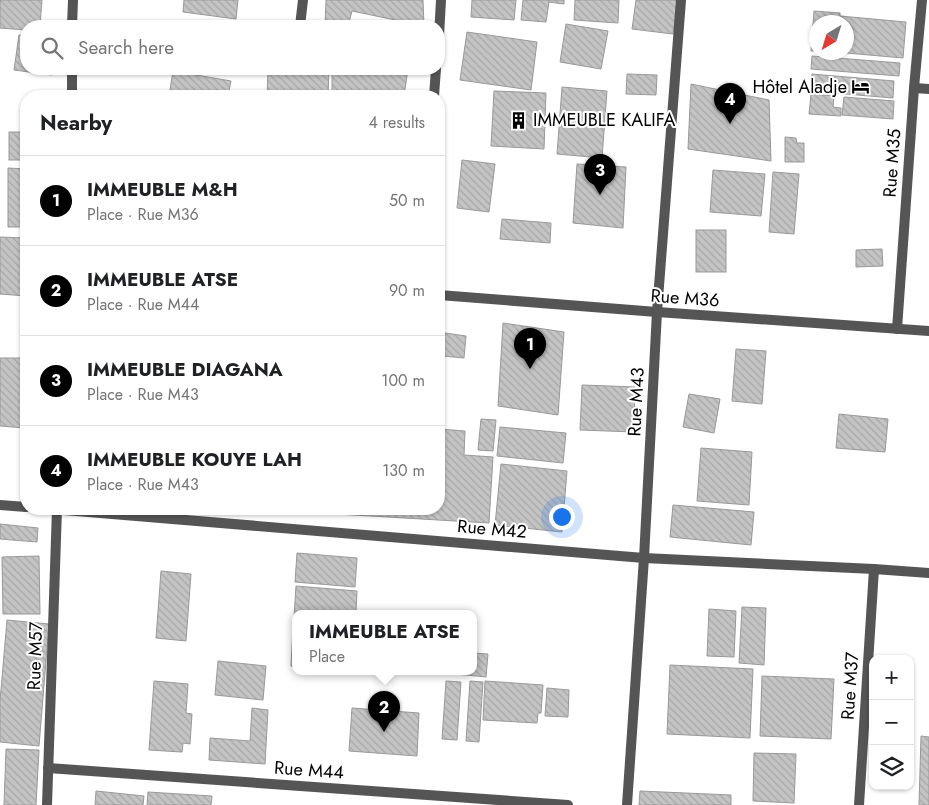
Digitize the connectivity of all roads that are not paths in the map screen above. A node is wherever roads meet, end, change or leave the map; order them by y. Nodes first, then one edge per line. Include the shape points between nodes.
1 (73, 0) edge
2 (303, 0) edge
3 (441, 0) edge
4 (681, 0) edge
5 (922, 0) edge
6 (72, 20) edge
7 (301, 20) edge
8 (440, 20) edge
9 (72, 75) edge
10 (436, 75) edge
11 (914, 88) junction
12 (929, 89) edge
13 (72, 90) edge
14 (434, 90) edge
15 (445, 295) edge
16 (657, 312) junction
17 (897, 329) junction
18 (929, 331) edge
19 (0, 505) edge
20 (20, 507) edge
21 (57, 515) edge
22 (129, 515) edge
23 (644, 558) junction
24 (874, 569) junction
25 (929, 573) edge
26 (48, 768) junction
27 (47, 805) edge
28 (568, 805) edge
29 (627, 805) edge
30 (859, 805) edge

1 - 6 street
2 - 7 street
3 - 8 street
4 - 16 street, Rue M43
5 - 11 street, Rue M35
9 - 13 street
10 - 14 street
11 - 12 street
11 - 17 street, Rue M35
15 - 16 street, Rue M36
16 - 17 street, Rue M36
16 - 23 street, Rue M43
17 - 18 street, Rue M36
19 - 20 street
21 - 26 street, Rue M57
22 - 23 street, Rue M42
23 - 24 street, Rue M42
23 - 29 street, Rue M43
24 - 25 street, Rue M42
24 - 30 street, Rue M37
26 - 27 street, Rue M57
26 - 28 street, Rue M44

